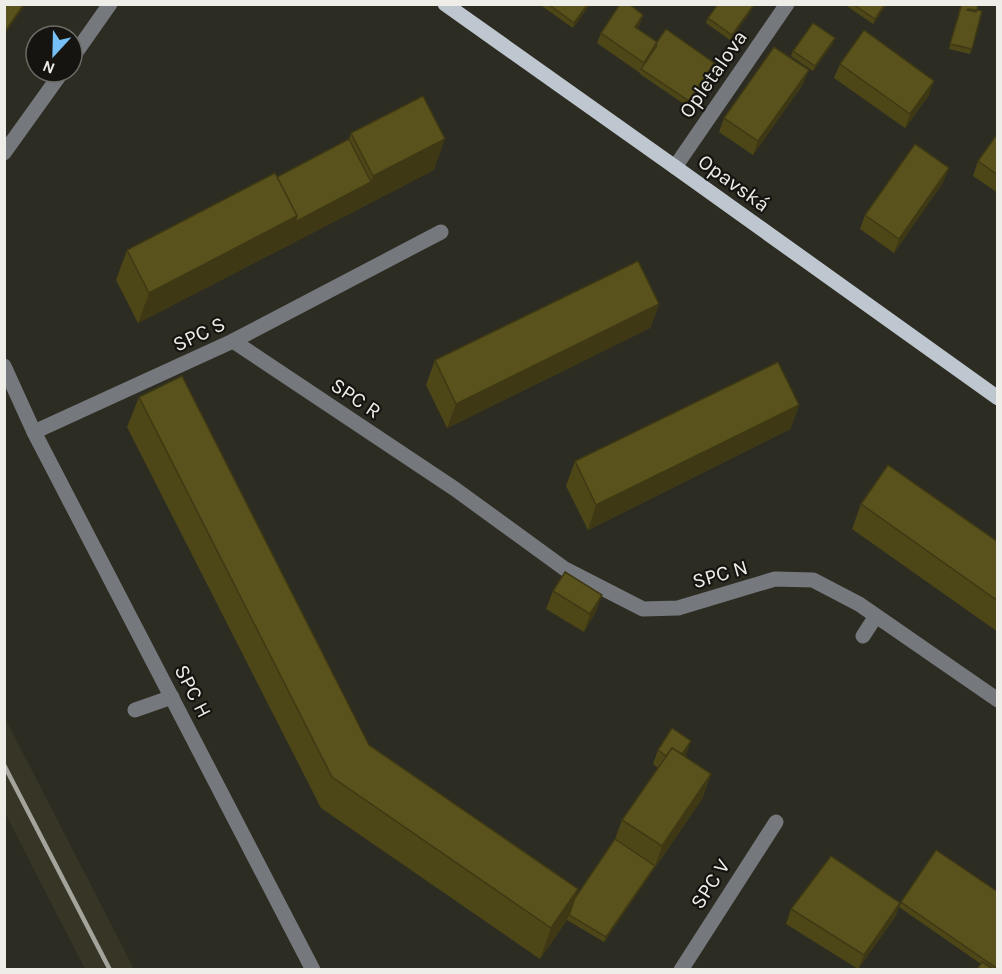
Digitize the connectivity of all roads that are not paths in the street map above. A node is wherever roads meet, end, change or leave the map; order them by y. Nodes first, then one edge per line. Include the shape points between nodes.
1 (110, 4) edge
2 (445, 4) edge
3 (786, 4) edge
4 (84, 41) edge
5 (53, 84) edge
6 (4, 153) edge
7 (675, 167) junction
8 (441, 232) dead end
9 (233, 341) junction
10 (4, 366) edge
11 (998, 398) edge
12 (34, 432) junction
13 (454, 489) joint
14 (876, 616) junction
15 (863, 636) dead end
16 (172, 697) junction
17 (998, 700) edge
18 (135, 710) dead end
19 (776, 822) dead end
20 (314, 969) edge
21 (681, 969) edge

1 - 4 street
2 - 7 main road, Opavská
3 - 7 street, Opletalova
5 - 6 street
7 - 11 main road, Opavská
8 - 9 street, SPC S
9 - 12 street, SPC S
9 - 13 street, SPC R
10 - 12 street
12 - 16 street, SPC H
13 - 14 street, SPC N via 565,569 643,609 678,608 775,579 813,580
14 - 15 street
14 - 17 street, SPC N
16 - 18 street
16 - 20 street, SPC H
19 - 21 street, SPC V

